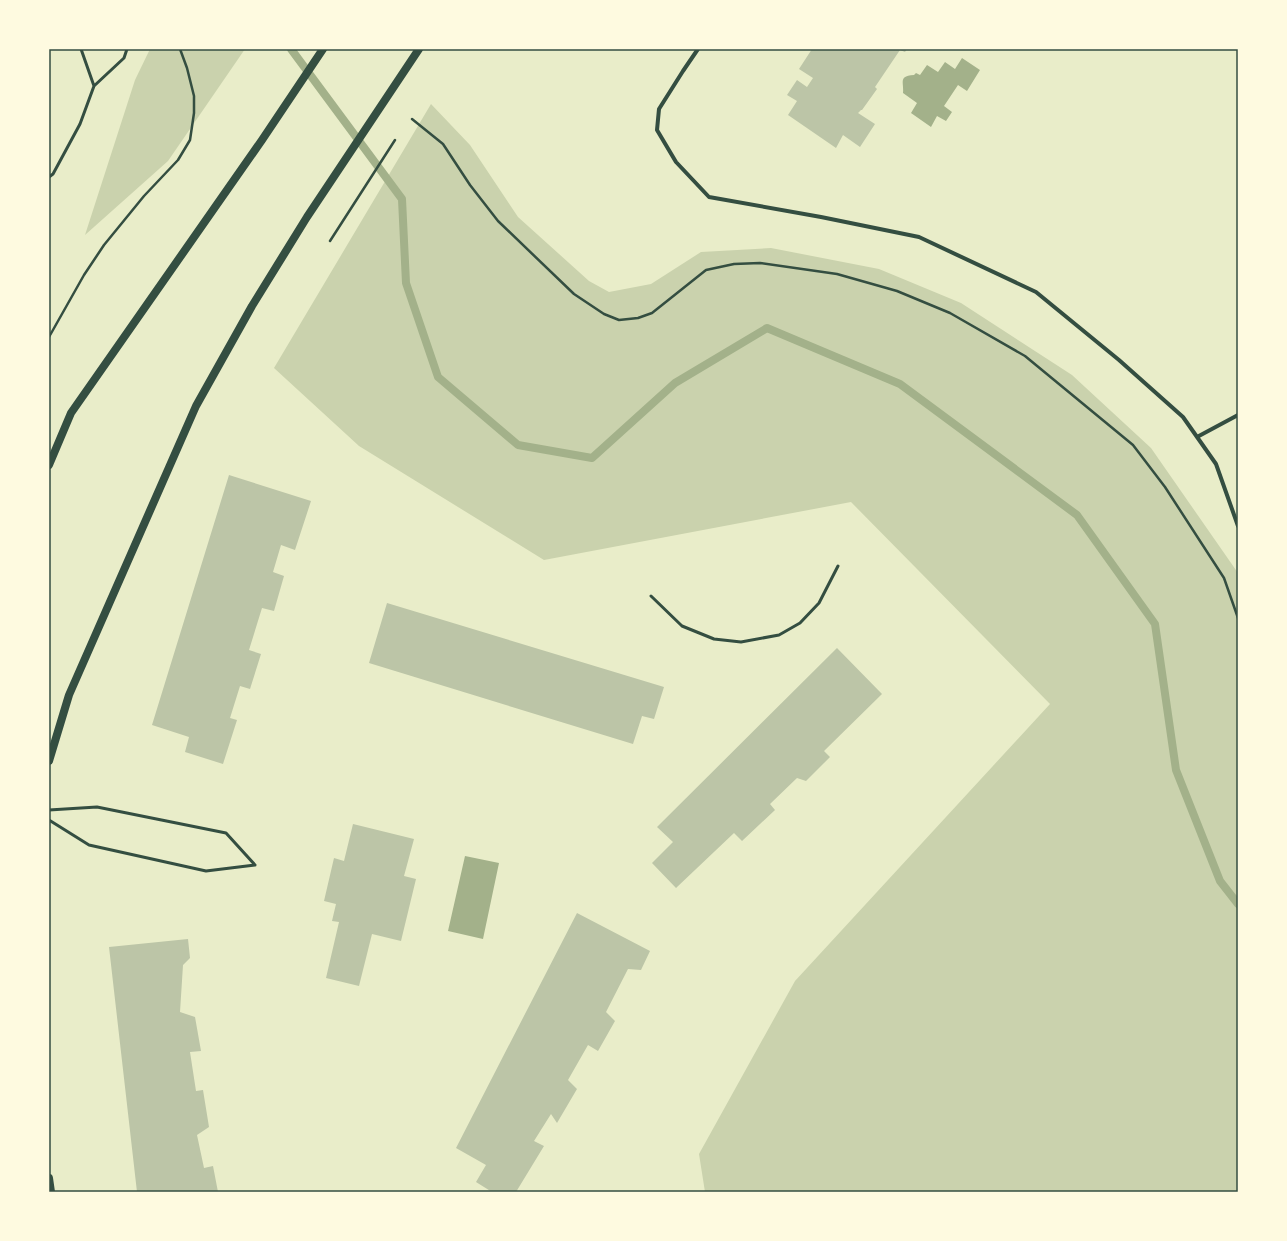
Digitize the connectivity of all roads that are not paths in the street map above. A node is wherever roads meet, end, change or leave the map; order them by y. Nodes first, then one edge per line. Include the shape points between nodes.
1 (81, 49) edge
2 (128, 49) edge
3 (323, 49) edge
4 (418, 49) edge
5 (698, 49) edge
6 (94, 86) junction
7 (49, 177) edge
8 (1238, 415) edge
9 (1197, 437) junction
10 (49, 466) edge
11 (1238, 526) edge
12 (838, 566) dead end
13 (650, 596) dead end
14 (49, 761) edge
15 (49, 810) edge
16 (49, 820) edge
17 (49, 1178) edge
18 (50, 1192) edge

1 - 6 lane
2 - 6 lane via 124,58
3 - 10 main road via 71,413
4 - 14 main road via 307,217 252,306 196,406 69,695
5 - 9 street via 659,109 657,130 676,162 709,197 919,237 1036,292 1120,360 1183,417
6 - 7 lane via 80,124
8 - 9 street
9 - 11 street via 1216,464
12 - 13 lane via 819,603 800,623 780,635 741,642 714,639 682,626
15 - 16 lane via 97,807 226,833 255,865 206,871 89,845
17 - 18 main road

